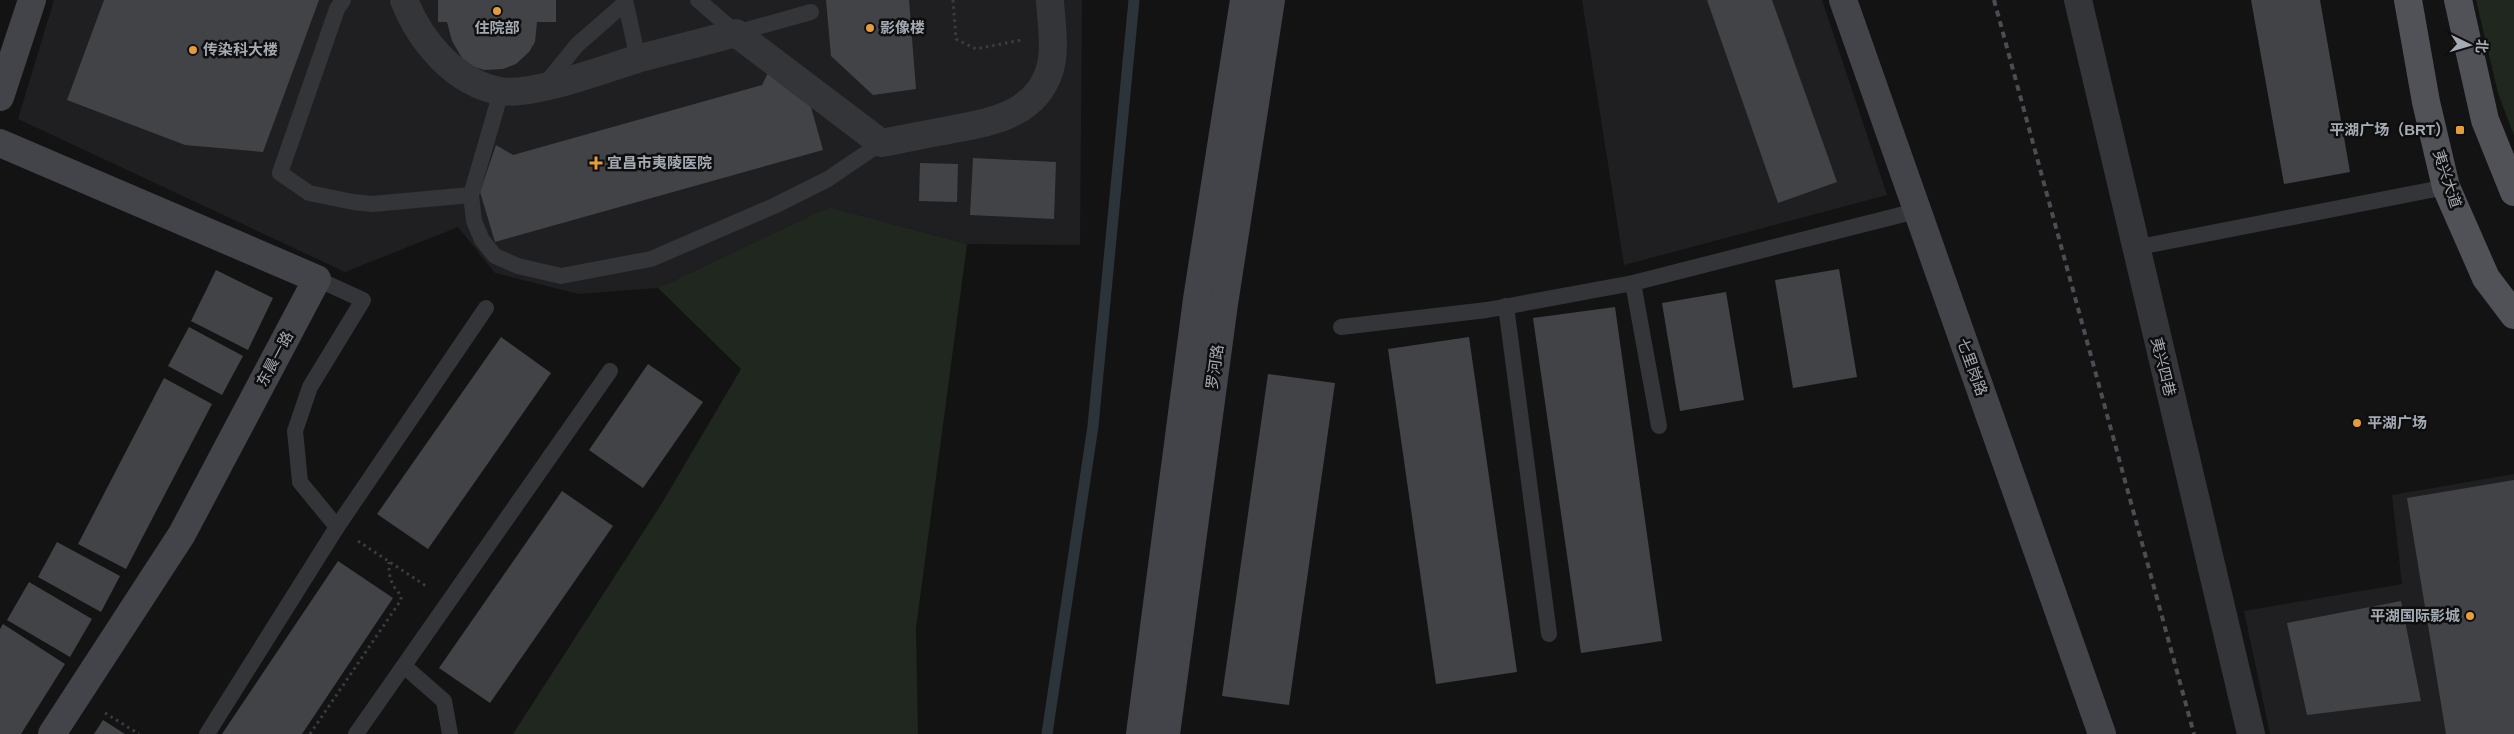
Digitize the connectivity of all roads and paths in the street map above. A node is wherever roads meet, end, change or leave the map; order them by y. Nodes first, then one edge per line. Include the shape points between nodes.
1 (32, 0) edge
2 (343, 0) edge
3 (404, 0) edge
4 (698, 0) edge
5 (953, 0) edge
6 (1050, 0) edge
7 (1244, 0) edge
8 (1271, 0) edge
9 (1843, 0) edge
10 (2078, 0) edge
11 (2408, 0) edge
12 (2458, 0) edge
13 (625, 2) edge
14 (811, 12) dead end
15 (736, 33) junction
16 (1052, 34) junction
17 (638, 59) junction
18 (542, 88) junction
19 (501, 92) junction
20 (0, 97) edge
21 (0, 143) edge
22 (881, 143) junction
23 (2446, 187) junction
24 (2514, 192) edge
25 (471, 195) junction
26 (1916, 211) junction
27 (2134, 248) junction
28 (317, 278) junction
29 (1633, 283) junction
30 (1506, 306) junction
31 (486, 308) dead end
32 (2514, 315) edge
33 (1341, 327) dead end
34 (610, 371) dead end
35 (1659, 426) dead end
36 (337, 527) junction
37 (390, 562) junction
38 (449, 601) junction
39 (1549, 634) dead end
40 (404, 666) junction
41 (100, 709) dead end
42 (52, 734) edge
43 (139, 734) edge
44 (207, 734) edge
45 (310, 734) edge
46 (356, 734) edge
47 (450, 734) edge
48 (1140, 734) edge
49 (1166, 734) edge
50 (2102, 734) edge
51 (2251, 734) edge

1 - 20 street
2 - 25 lane via 337,9 280,173 309,193 353,202 372,204
3 - 19 street via 429,46 459,73 479,85
4 - 15 lane
5 - 16 path via 956,39 976,49
6 - 16 street
7 - 48 street, 罗河路 via 1197,299
8 - 49 street, 罗河路 via 1224,304
9 - 26 street, 七里岗路
10 - 27 street, 夷兴四巷
11 - 23 main road, 夷兴大道 via 2426,102
12 - 24 main road via 2485,120
13 - 17 lane
13 - 18 lane via 577,45
14 - 15 lane
15 - 17 street
15 - 22 street
16 - 22 street via 1050,68 1041,88 1028,104 1013,114 995,121
17 - 18 street
18 - 19 street
19 - 25 lane
21 - 28 street
22 - 25 lane via 828,179 652,259 561,276 518,266 494,256 474,220
23 - 27 lane
23 - 32 main road, 夷兴大道 via 2486,278
26 - 29 lane
26 - 50 street, 七里岗路
27 - 51 street, 夷兴四巷
28 - 36 lane via 363,300 310,387 295,431 300,482
28 - 42 street, 东晨一路 via 182,534
29 - 30 lane
29 - 35 lane
30 - 33 lane
30 - 39 lane
31 - 36 lane
34 - 38 lane
36 - 37 path
36 - 44 lane
37 - 38 path
37 - 45 path via 389,577 401,600
38 - 40 lane
40 - 46 lane
40 - 47 lane via 444,701
41 - 43 path

